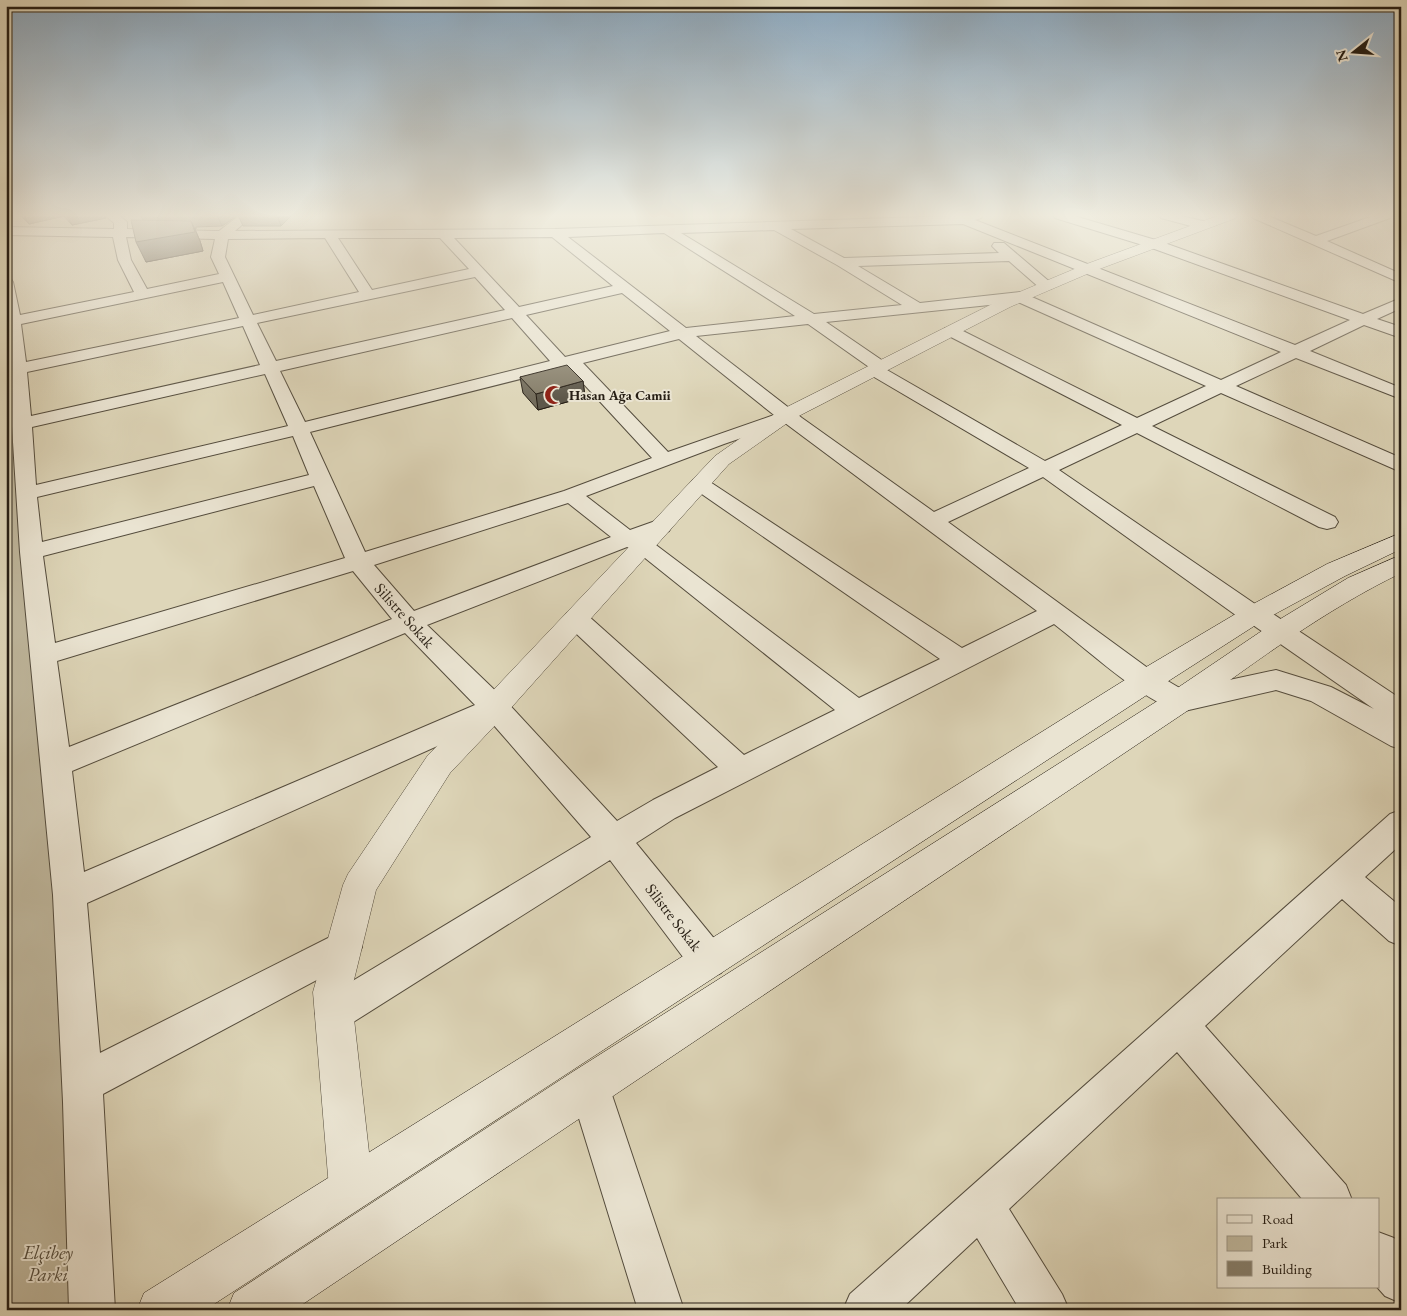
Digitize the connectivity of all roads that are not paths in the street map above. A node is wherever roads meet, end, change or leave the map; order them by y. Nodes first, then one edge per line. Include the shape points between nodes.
1 (133, 276) edge
2 (356, 276) edge
3 (455, 276) edge
4 (481, 276) edge
5 (608, 276) edge
6 (742, 276) edge
7 (866, 276) edge
8 (1035, 276) edge
9 (1069, 276) edge
10 (1111, 276) edge
11 (1245, 276) edge
12 (228, 277) joint
13 (6, 282) edge
14 (1046, 286) junction
15 (625, 288) junction
16 (143, 294) junction
17 (368, 294) junction
18 (1020, 297) junction
19 (1401, 302) edge
20 (917, 308) junction
21 (516, 314) junction
22 (810, 318) junction
23 (248, 319) junction
24 (1364, 319) junction
25 (12, 321) junction
26 (951, 331) junction
27 (1401, 332) edge
28 (682, 333) junction
29 (1296, 352) junction
30 (566, 362) junction
31 (270, 367) junction
32 (878, 368) junction
33 (17, 369) junction
34 (1221, 387) junction
35 (1401, 394) edge
36 (783, 417) junction
37 (21, 424) junction
38 (1139, 425) junction
39 (299, 429) junction
40 (665, 460) junction
41 (1401, 466) edge
42 (1045, 469) junction
43 (321, 478) junction
44 (700, 484) junction
45 (26, 494) junction
46 (571, 495) junction
47 (932, 522) junction
48 (1328, 522) dead end
49 (1401, 540) edge
50 (635, 542) junction
51 (31, 552) junction
52 (358, 562) junction
53 (1401, 563) edge
54 (1056, 612) junction
55 (576, 618) junction
56 (1263, 620) junction
57 (410, 622) junction
58 (42, 656) junction
59 (961, 660) junction
60 (1146, 681) junction
61 (1180, 701) junction
62 (493, 709) junction
63 (857, 712) junction
64 (1401, 713) edge
65 (1401, 738) edge
66 (57, 764) junction
67 (741, 770) junction
68 (1401, 824) edge
69 (614, 840) junction
70 (1342, 878) junction
71 (70, 894) junction
72 (1401, 929) edge
73 (344, 947) junction
74 (708, 960) junction
75 (334, 1013) junction
76 (1179, 1025) junction
77 (83, 1083) junction
78 (589, 1086) junction
79 (351, 1188) junction
80 (1329, 1198) edge
81 (982, 1205) junction
82 (1380, 1256) edge
83 (1401, 1280) edge
84 (92, 1310) edge
85 (161, 1310) edge
86 (251, 1310) edge
87 (660, 1310) edge
88 (866, 1310) edge
89 (1046, 1310) edge

1 - 16 street
2 - 17 street
3 - 17 street
4 - 21 street
5 - 15 street
6 - 22 street
7 - 20 street
8 - 14 street
9 - 14 main road
10 - 29 street
11 - 24 street
12 - 16 street
12 - 23 street, Silistre Sokak
13 - 25 street
14 - 18 main road
15 - 21 street
15 - 28 street
16 - 25 street
17 - 23 street
18 - 20 street
18 - 26 main road
18 - 34 street
19 - 24 street
20 - 22 street
21 - 30 street
21 - 31 street
22 - 28 street
22 - 32 street
23 - 31 street, Silistre Sokak
23 - 33 street
24 - 27 street
24 - 29 street
25 - 33 street
26 - 32 main road
26 - 38 street
28 - 30 street
28 - 36 street
29 - 34 street
29 - 35 street
30 - 39 street
30 - 40 street
31 - 37 street
31 - 39 street, Silistre Sokak
32 - 36 main road
32 - 42 street
33 - 37 street
34 - 38 street
34 - 41 street
36 - 40 street
36 - 44 main road via 722,460
36 - 47 street
37 - 45 street
38 - 42 street
38 - 48 street
39 - 43 street, Silistre Sokak
39 - 45 street
40 - 46 street
42 - 47 street
42 - 56 street
43 - 51 street
43 - 52 street, Silistre Sokak
44 - 50 main road via 661,526
44 - 59 street
45 - 51 street
46 - 50 street
46 - 52 street
47 - 54 street
49 - 56 main road via 1336,570
50 - 55 main road
50 - 57 street
50 - 63 street
51 - 58 street
52 - 57 street, Silistre Sokak
52 - 58 street
53 - 56 main road via 1357,584
54 - 59 street
54 - 60 street
55 - 62 main road
55 - 67 street
56 - 60 main road
56 - 61 main road
56 - 64 street
57 - 62 street, Silistre Sokak
57 - 66 street
58 - 66 street
59 - 63 street
60 - 61 street
60 - 74 main road
61 - 65 street via 1276,680 1321,694
61 - 78 main road
62 - 69 street, Silistre Sokak
62 - 71 street
62 - 73 main road via 439,764 360,885
63 - 67 street
66 - 71 street
67 - 69 street via 664,809
68 - 70 street
69 - 74 street, Silistre Sokak
69 - 75 street
70 - 72 street
70 - 76 street
71 - 77 street
73 - 75 main road via 332,992
73 - 77 street
74 - 79 main road
75 - 79 main road
76 - 80 street
76 - 81 street
77 - 84 street
78 - 86 main road
78 - 87 street
79 - 85 main road
81 - 88 street
81 - 89 street
82 - 83 street

